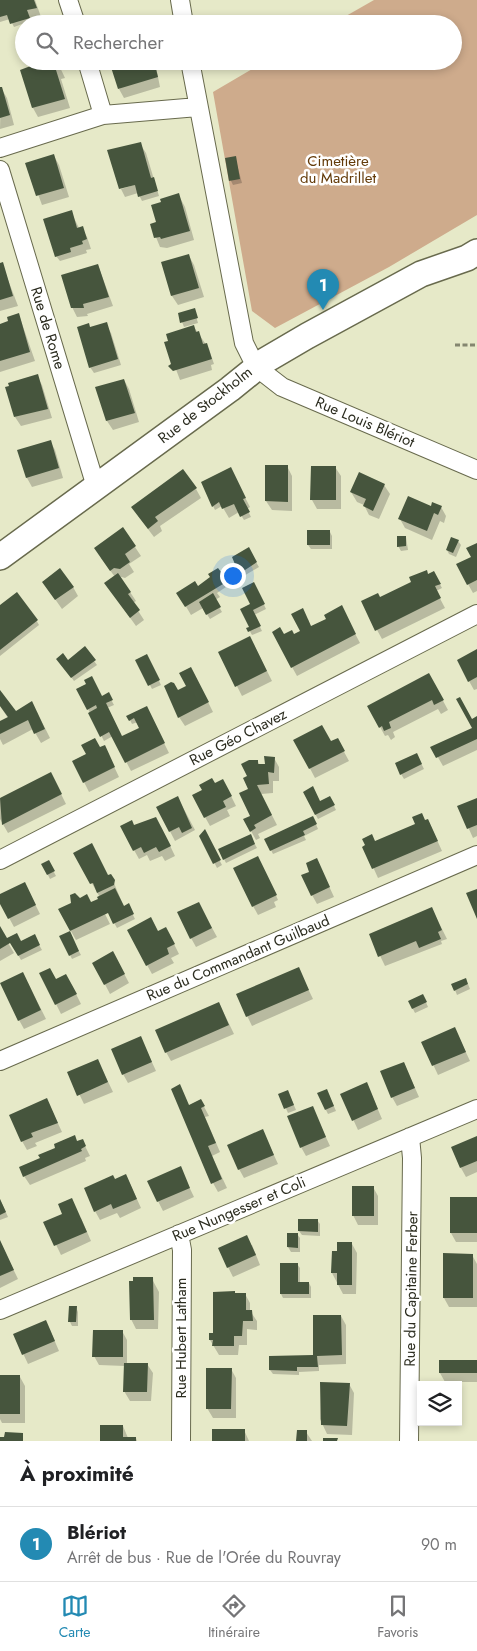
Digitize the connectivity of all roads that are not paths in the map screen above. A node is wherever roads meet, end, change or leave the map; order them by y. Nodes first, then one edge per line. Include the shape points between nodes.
1 (68, 0) edge
2 (180, 0) edge
3 (73, 15) edge
4 (182, 15) edge
5 (90, 70) edge
6 (192, 70) edge
7 (198, 107) junction
8 (104, 115) junction
9 (0, 148) edge
10 (0, 170) edge
11 (477, 252) edge
12 (256, 367) junction
13 (477, 470) edge
14 (96, 487) junction
15 (0, 557) edge
16 (477, 614) edge
17 (477, 856) edge
18 (0, 860) edge
19 (0, 1061) edge
20 (477, 1108) edge
21 (410, 1137) junction
22 (179, 1234) junction
23 (0, 1310) edge
24 (181, 1441) edge
25 (409, 1441) edge

1 - 3 street
2 - 4 street
5 - 8 street
6 - 7 street, Rue de Stockholm
7 - 8 street
7 - 12 street, Rue de Stockholm via 244,344
8 - 9 street
10 - 14 street, Rue de Rome
11 - 12 street via 421,274
12 - 13 street, Rue Louis Blériot via 282,387
12 - 14 street, Rue de Stockholm
14 - 15 street, Rue de Stockholm
16 - 18 street, Rue Géo Chavez
17 - 19 street, Rue du Commandant Guilbaud
20 - 21 street, Rue Nungesser et Coli
21 - 22 street, Rue Nungesser et Coli
21 - 25 street, Rue du Capitaine Ferber
22 - 23 street, Rue Nungesser et Coli
22 - 24 street, Rue Hubert Latham via 182,1250

